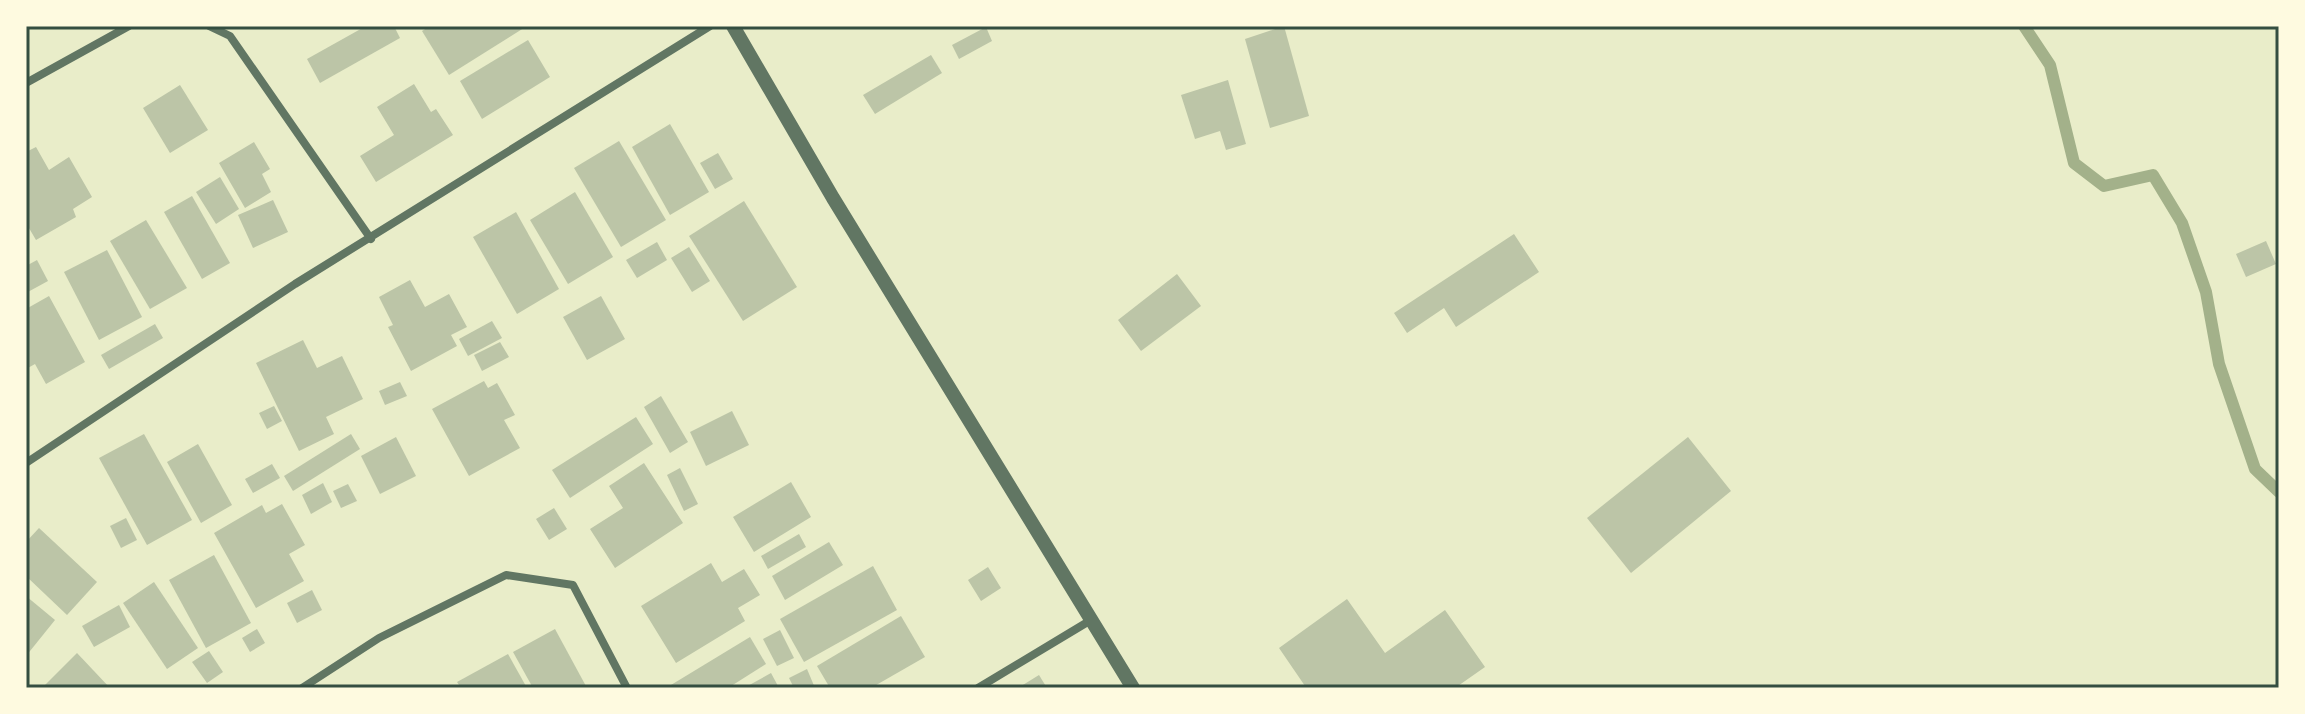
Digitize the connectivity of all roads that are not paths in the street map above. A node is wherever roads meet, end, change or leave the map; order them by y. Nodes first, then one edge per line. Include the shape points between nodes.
1 (129, 26) edge
2 (209, 26) edge
3 (710, 26) edge
4 (733, 26) edge
5 (26, 83) edge
6 (371, 239) junction
7 (26, 463) edge
8 (1091, 620) junction
9 (302, 688) edge
10 (627, 688) edge
11 (978, 688) edge
12 (1133, 688) edge

1 - 5 street
2 - 6 street via 230,36
3 - 6 street
4 - 8 street
6 - 7 street
8 - 11 street
8 - 12 street
9 - 10 street via 379,638 506,575 573,585

